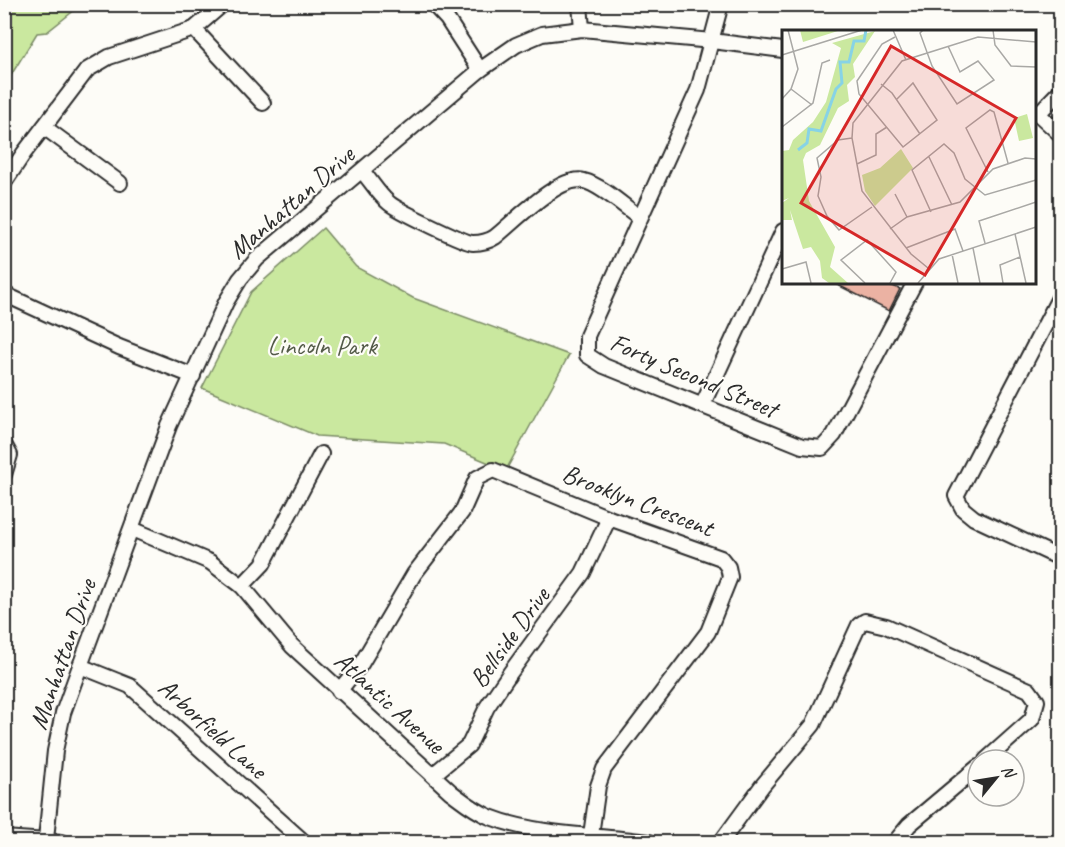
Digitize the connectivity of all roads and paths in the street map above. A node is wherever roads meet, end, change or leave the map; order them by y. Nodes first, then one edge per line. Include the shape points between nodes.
1 (223, 4) edge
2 (433, 4) edge
3 (580, 4) edge
4 (721, 4) edge
5 (194, 29) junction
6 (582, 30) junction
7 (712, 41) junction
8 (782, 51) edge
9 (480, 70) junction
10 (1060, 91) edge
11 (263, 103) dead end
12 (1036, 112) edge
13 (44, 127) junction
14 (1060, 134) edge
15 (362, 171) junction
16 (4, 183) edge
17 (120, 183) dead end
18 (639, 217) junction
19 (782, 233) edge
20 (914, 284) edge
21 (4, 294) edge
22 (1060, 296) edge
23 (193, 376) junction
24 (703, 404) junction
25 (4, 444) edge
26 (321, 454) dead end
27 (4, 475) edge
28 (609, 518) junction
29 (132, 529) junction
30 (1060, 558) edge
31 (242, 586) junction
32 (80, 666) junction
33 (339, 691) junction
34 (999, 748) edge
35 (434, 774) junction
36 (966, 777) edge
37 (4, 838) edge
38 (590, 839) edge
39 (46, 840) junction
40 (61, 843) edge
41 (304, 843) edge
42 (649, 843) edge
43 (721, 843) edge
44 (895, 843) edge

1 - 5 street
2 - 9 street
3 - 6 street
4 - 7 street, Forty Second Street
5 - 11 street
5 - 13 street via 96,64 87,70
6 - 7 street, Manhattan Drive
6 - 9 street, Manhattan Drive via 542,34 516,45
7 - 8 street, Manhattan Drive
7 - 18 street, Forty Second Street via 698,90
9 - 15 street, Manhattan Drive
10 - 12 street
12 - 14 street
13 - 16 street
13 - 17 street
15 - 18 street via 388,202 404,214 468,242 495,237 559,185 574,180 590,183
15 - 23 street, Manhattan Drive via 257,259 240,279
18 - 24 street, Forty Second Street via 587,336 587,355 604,366
19 - 24 street
20 - 24 street, Forty Second Street via 834,435 822,448 802,446
21 - 23 street
22 - 30 street via 956,496 963,509 975,518
23 - 29 street, Manhattan Drive via 169,426
25 - 27 street via 10,455
26 - 31 street via 263,564
28 - 33 street, Brooklyn Crescent via 503,473 484,473 477,478 462,512 414,574 361,664
28 - 35 street, Bellside Drive via 583,573 487,707 469,745
28 - 38 street, Brooklyn Crescent via 721,558 730,577 708,632 604,769
29 - 31 street, Atlantic Avenue via 210,562
29 - 32 street, Manhattan Drive
31 - 33 street, Atlantic Avenue via 292,646
32 - 39 street, Manhattan Drive via 63,713 55,751
32 - 41 street, Arborfield Lane via 130,686
33 - 35 street, Atlantic Avenue
34 - 43 street via 1032,719 1036,701 1029,690 886,626 865,621 859,626 813,725
35 - 38 street, Atlantic Avenue via 451,792 489,817
36 - 44 street via 909,825
37 - 39 street
38 - 42 street, Atlantic Avenue
39 - 40 street

